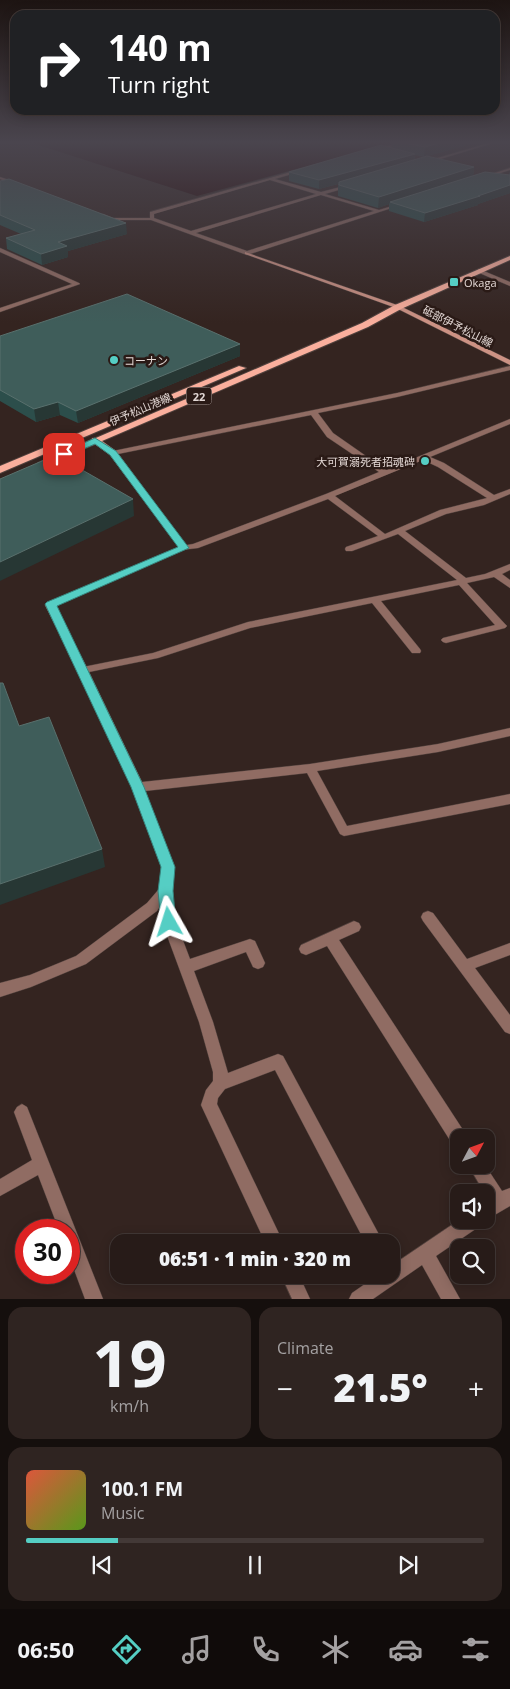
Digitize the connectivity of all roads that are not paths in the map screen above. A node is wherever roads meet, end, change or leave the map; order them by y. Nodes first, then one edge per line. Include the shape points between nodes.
1 (188, 203) edge
2 (291, 203) edge
3 (348, 203) edge
4 (404, 203) edge
5 (94, 212) edge
6 (378, 212) junction
7 (152, 219) junction
8 (190, 233) junction
9 (0, 250) edge
10 (247, 253) junction
11 (510, 258) edge
12 (479, 271) junction
13 (510, 284) edge
14 (398, 307) junction
15 (0, 310) edge
16 (510, 363) edge
17 (510, 368) edge
18 (313, 412) junction
19 (510, 421) edge
20 (95, 440) junction
21 (113, 453) junction
22 (424, 457) junction
23 (35, 467) edge
24 (0, 470) edge
25 (385, 473) junction
26 (510, 491) edge
27 (329, 496) junction
28 (493, 498) junction
29 (399, 531) junction
30 (384, 537) junction
31 (184, 548) junction
32 (350, 549) dead end
33 (510, 567) edge
34 (495, 573) junction
35 (463, 581) junction
36 (510, 585) edge
37 (375, 600) junction
38 (446, 640) dead end
39 (416, 651) dead end
40 (83, 670) junction
41 (510, 732) edge
42 (310, 768) junction
43 (138, 787) junction
44 (510, 799) edge
45 (165, 891) junction
46 (428, 917) dead end
47 (354, 927) dead end
48 (330, 938) junction
49 (306, 949) dead end
50 (510, 949) edge
51 (258, 963) dead end
52 (464, 966) junction
53 (186, 967) junction
54 (0, 990) edge
55 (510, 1028) edge
56 (220, 1084) junction
57 (22, 1112) dead end
58 (453, 1129) edge
59 (42, 1163) junction
60 (481, 1174) edge
61 (0, 1188) edge
62 (499, 1203) edge
63 (63, 1219) edge
64 (461, 1229) edge
65 (270, 1234) edge
66 (370, 1234) edge
67 (425, 1253) junction
68 (80, 1263) edge
69 (400, 1270) edge
70 (294, 1284) edge
71 (379, 1284) edge
72 (94, 1299) edge
73 (301, 1299) edge
74 (358, 1299) edge
75 (451, 1299) edge

1 - 7 street via 152,213
2 - 8 street
3 - 6 street
4 - 6 street
5 - 7 street via 112,219
6 - 10 street
7 - 8 street
8 - 10 street
9 - 15 street via 77,284
10 - 14 street, 砥部伊予松山線
11 - 12 main road, 伊予松山港線 / 22
12 - 13 street
12 - 14 main road, 伊予松山港線 / 22
14 - 16 street, 砥部伊予松山線
14 - 20 main road, 伊予松山港線 / 22 via 365,325
14 - 24 main road, 伊予松山港線 / 22 via 354,320
17 - 18 street
18 - 21 street
18 - 25 street via 330,435
19 - 22 street
20 - 21 street
20 - 23 main road, 伊予松山港線 / 22
21 - 31 street
22 - 25 street
22 - 28 street
25 - 27 street
26 - 28 street
27 - 30 street
27 - 31 street
28 - 29 street via 443,512
29 - 30 street
29 - 35 street
30 - 32 street
31 - 40 street via 50,604
33 - 34 street
34 - 35 street
34 - 36 street
35 - 37 street
35 - 38 street via 502,626
37 - 39 street
37 - 40 street via 248,625 154,656
40 - 43 street
41 - 42 street via 438,748
42 - 43 street
42 - 44 street via 344,831
43 - 45 street via 168,867
45 - 53 street via 169,922
45 - 54 street via 152,907 81,960
46 - 52 street
47 - 48 street
48 - 49 street
48 - 58 street
50 - 52 street
51 - 53 street via 250,945
52 - 55 street
53 - 56 street via 221,1072
56 - 65 street via 211,1095 209,1105
56 - 66 street via 278,1061
57 - 59 street
59 - 61 street
59 - 63 street
60 - 62 street
64 - 67 street
67 - 69 street
67 - 75 street
68 - 72 street
70 - 73 street
71 - 74 street

